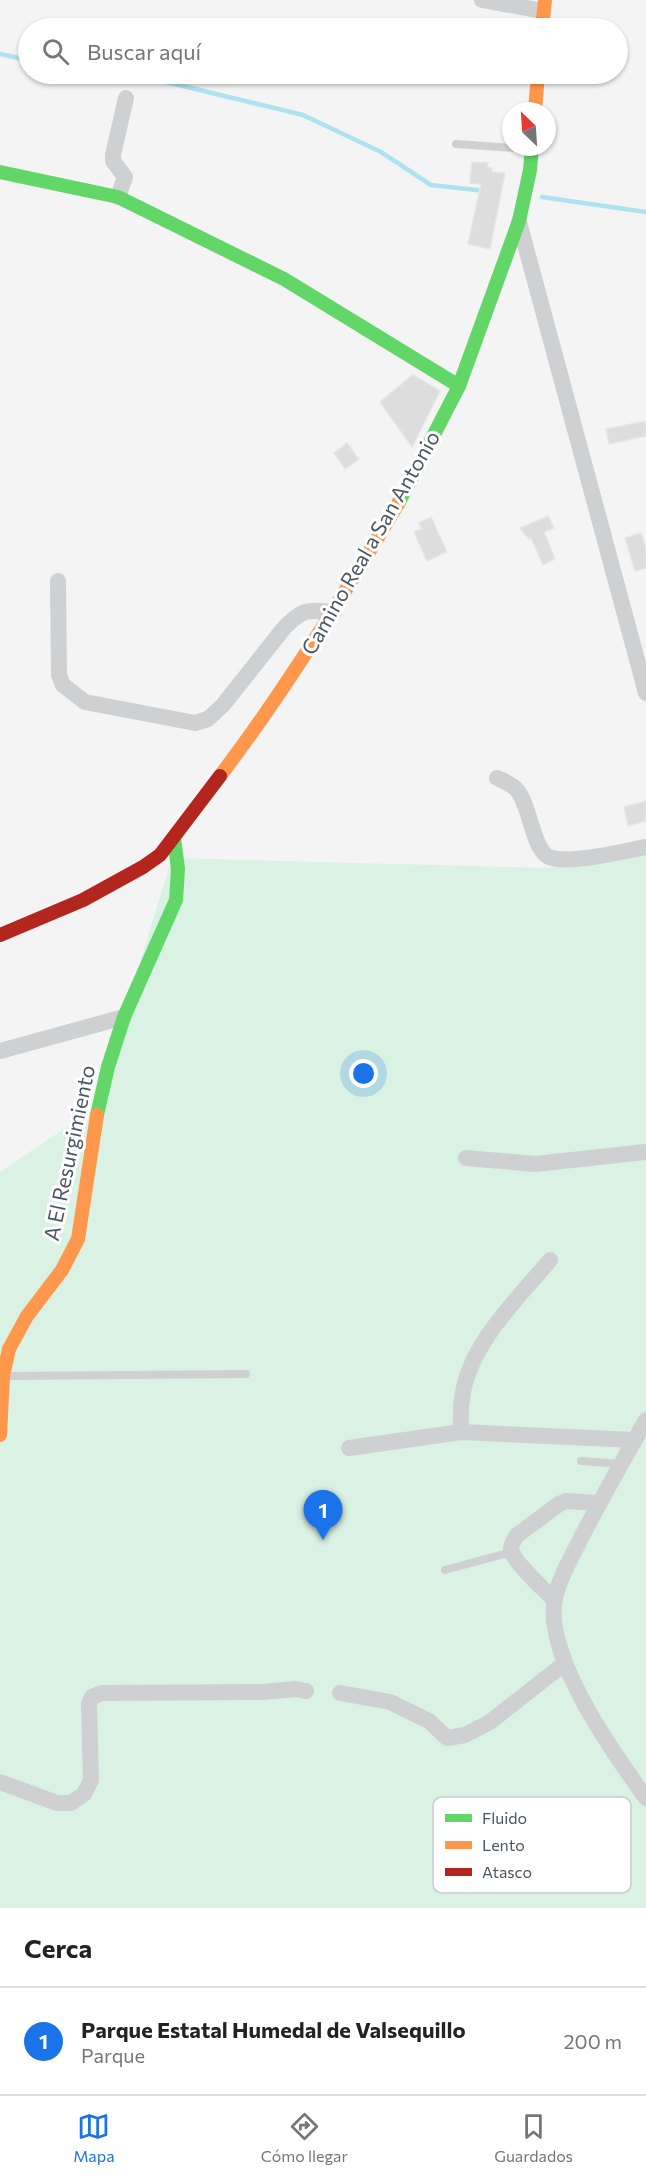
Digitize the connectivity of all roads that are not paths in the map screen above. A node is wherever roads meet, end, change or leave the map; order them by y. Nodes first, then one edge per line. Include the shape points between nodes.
1 (482, 0) edge
2 (544, 6) edge
3 (537, 84) edge
4 (126, 98) dead end
5 (536, 102) edge
6 (456, 144) dead end
7 (502, 146) edge
8 (531, 156) edge
9 (0, 171) edge
10 (118, 197) junction
11 (519, 221) junction
12 (459, 386) junction
13 (57, 581) dead end
14 (334, 612) junction
15 (646, 693) edge
16 (497, 778) dead end
17 (174, 838) junction
18 (646, 847) edge
19 (0, 935) edge
20 (124, 1017) junction
21 (0, 1052) edge
22 (646, 1152) edge
23 (466, 1158) dead end
24 (550, 1260) dead end
25 (246, 1374) dead end
26 (3, 1376) junction
27 (646, 1420) edge
28 (461, 1432) junction
29 (0, 1435) edge
30 (635, 1440) junction
31 (348, 1448) dead end
32 (581, 1461) dead end
33 (621, 1464) junction
34 (598, 1503) junction
35 (511, 1552) junction
36 (445, 1570) dead end
37 (554, 1600) junction
38 (566, 1663) junction
39 (306, 1691) dead end
40 (340, 1693) dead end
41 (0, 1782) edge
42 (646, 1798) edge

1 - 2 street
3 - 5 street
4 - 10 street via 113,155 125,177
6 - 7 lane
8 - 11 street, Camino Real a San Antonio
9 - 10 street
10 - 12 street via 284,279
11 - 12 street, Camino Real a San Antonio
11 - 15 street, Camino Real a San Antonio
12 - 14 street, Camino Real a San Antonio via 413,478
13 - 14 street via 59,675 63,685 85,702 195,723 208,719 224,705 295,617 308,610
14 - 17 street, Camino Real a San Antonio via 258,726
16 - 18 street via 522,797 541,851 550,857 572,859
17 - 19 street, Camino Real a San Antonio via 145,868
17 - 20 street, A El Resurgimiento via 179,887 176,900
20 - 21 street
20 - 26 street, A El Resurgimiento via 98,1109 78,1239 62,1270 15,1336
22 - 23 street via 535,1164
24 - 28 street via 475,1356 462,1398
25 - 26 lane
26 - 29 street, A El Resurgimiento
27 - 30 street
28 - 30 street
28 - 31 street
30 - 33 street
32 - 33 lane
33 - 34 street
34 - 35 street via 559,1504 516,1536
34 - 37 street
35 - 36 lane
35 - 37 street
37 - 38 street via 557,1634
38 - 40 street via 490,1722 455,1738 447,1738 429,1721 390,1702
38 - 42 street via 601,1733
39 - 41 street via 102,1693 92,1697 89,1704 92,1780 84,1794 71,1803 57,1803

